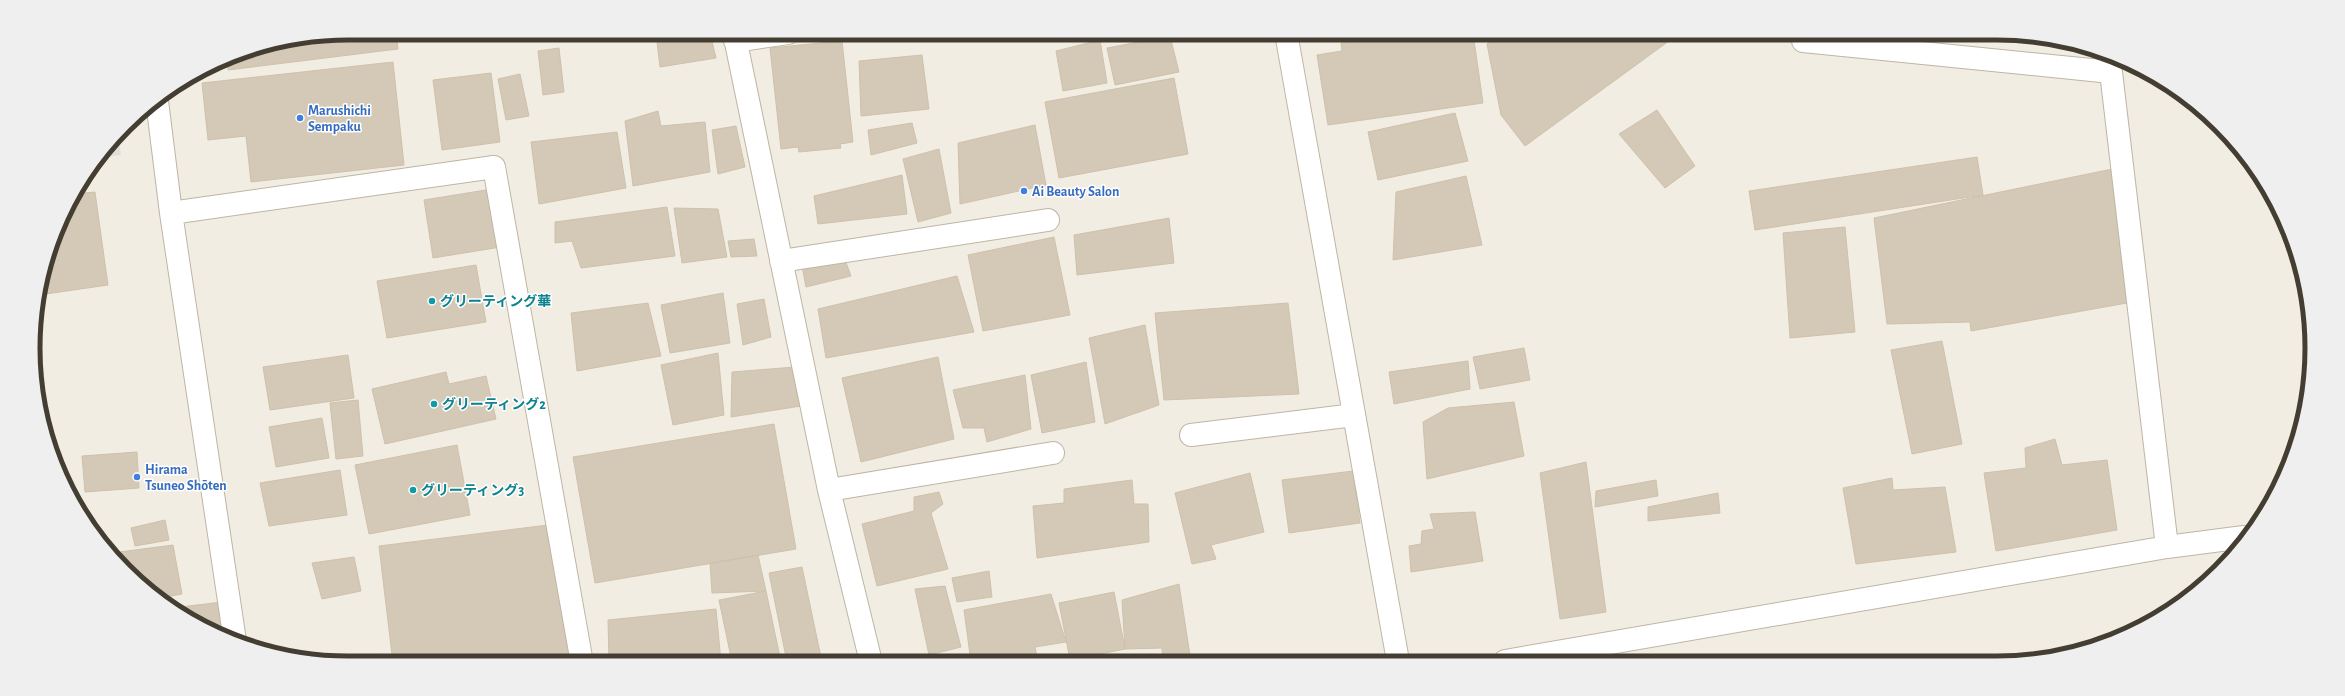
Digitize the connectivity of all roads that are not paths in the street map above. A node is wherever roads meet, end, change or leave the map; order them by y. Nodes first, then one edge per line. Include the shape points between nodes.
1 (736, 40) edge
2 (1287, 40) edge
3 (1803, 41) dead end
4 (158, 106) edge
5 (171, 213) junction
6 (1048, 220) dead end
7 (781, 261) junction
8 (1354, 415) junction
9 (1191, 435) dead end
10 (1053, 453) dead end
11 (829, 490) junction
12 (2239, 538) edge
13 (2168, 547) junction
14 (234, 634) edge
15 (1612, 652) edge
16 (581, 656) edge
17 (870, 656) edge
18 (1397, 656) edge
19 (1565, 656) edge

1 - 7 street
2 - 8 street
3 - 13 street via 2111,72
4 - 5 street
5 - 14 street
5 - 16 street via 494,167
6 - 7 street
7 - 11 street
8 - 9 street
8 - 18 street
10 - 11 street
11 - 17 street
12 - 13 street
13 - 15 street
15 - 19 street

